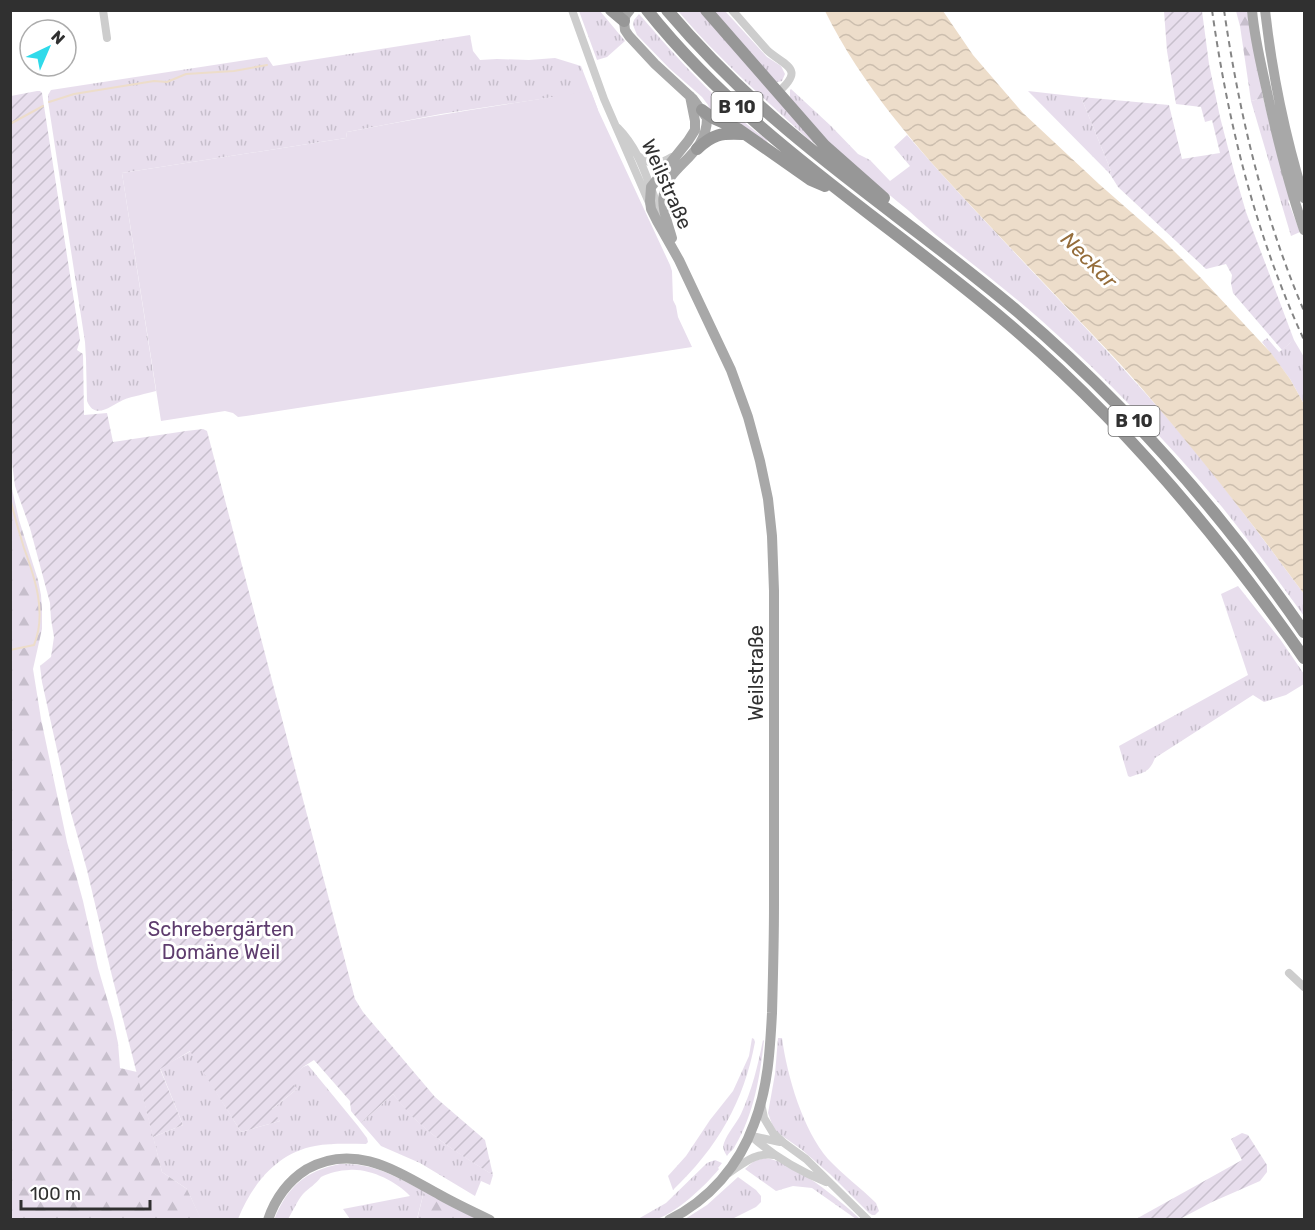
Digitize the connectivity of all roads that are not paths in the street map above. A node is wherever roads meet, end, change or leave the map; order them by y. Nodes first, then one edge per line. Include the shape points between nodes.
1 (103, 10) edge
2 (572, 10) edge
3 (611, 10) edge
4 (647, 10) edge
5 (667, 10) edge
6 (706, 10) edge
7 (732, 10) edge
8 (1252, 10) edge
9 (1265, 10) edge
10 (628, 14) edge
11 (108, 38) dead end
12 (777, 93) junction
13 (690, 96) junction
14 (702, 110) junction
15 (616, 126) junction
16 (746, 134) junction
17 (697, 149) junction
18 (637, 156) junction
19 (675, 156) junction
20 (636, 174) junction
21 (668, 181) junction
22 (1298, 181) edge
23 (651, 187) junction
24 (839, 191) junction
25 (1305, 198) edge
26 (651, 209) junction
27 (668, 226) junction
28 (1305, 230) edge
29 (916, 231) junction
30 (679, 260) junction
31 (1305, 632) edge
32 (1305, 658) edge
33 (1289, 973) dead end
34 (1305, 987) edge
35 (761, 1103) junction
36 (750, 1136) junction
37 (784, 1143) junction
38 (746, 1156) junction
39 (777, 1156) junction
40 (830, 1183) junction
41 (268, 1220) edge
42 (490, 1220) edge
43 (669, 1220) edge
44 (868, 1220) edge

1 - 11 street
2 - 15 street, Weilstraße
3 - 10 highway via 615,15
4 - 24 highway, B 10 via 738,107
5 - 29 highway, B 10 via 718,67 776,120
6 - 12 highway
7 - 12 street via 767,50 789,67 789,81
8 - 22 main road via 1268,99
9 - 22 main road via 1279,100
10 - 13 main road via 625,30
12 - 29 highway via 824,145
13 - 14 main road
13 - 19 main road via 694,130
14 - 16 highway
14 - 17 main road via 707,124
15 - 18 street, Weilstraße via 629,139
15 - 20 street, Weilstraße
16 - 17 highway via 717,135
16 - 24 highway via 811,180
17 - 21 main road
18 - 19 street via 654,164
18 - 23 street, Weilstraße
19 - 23 main road
20 - 23 street
20 - 26 street, Weilstraße
21 - 23 street
21 - 27 main road via 663,198
22 - 25 main road
22 - 28 main road
23 - 26 main road
23 - 27 street, Weilstraße
24 - 32 highway, B 10 via 1005,321 1101,410 1197,516
26 - 30 main road, Weilstraße
27 - 30 main road, Weilstraße
29 - 31 highway, B 10 via 1041,332 1134,422 1224,524
30 - 35 main road, Weilstraße via 743,402 760,461 770,518 774,591 773,966 770,1052
33 - 34 street
35 - 36 main road, Weilstraße
35 - 37 street via 766,1124
36 - 37 street
36 - 38 main road, Weilstraße
36 - 39 street
37 - 40 street
38 - 39 street
38 - 43 main road, Weilstraße via 700,1200
39 - 40 street
40 - 44 street
41 - 42 main road via 281,1193 297,1176 316,1165 345,1158 384,1165

